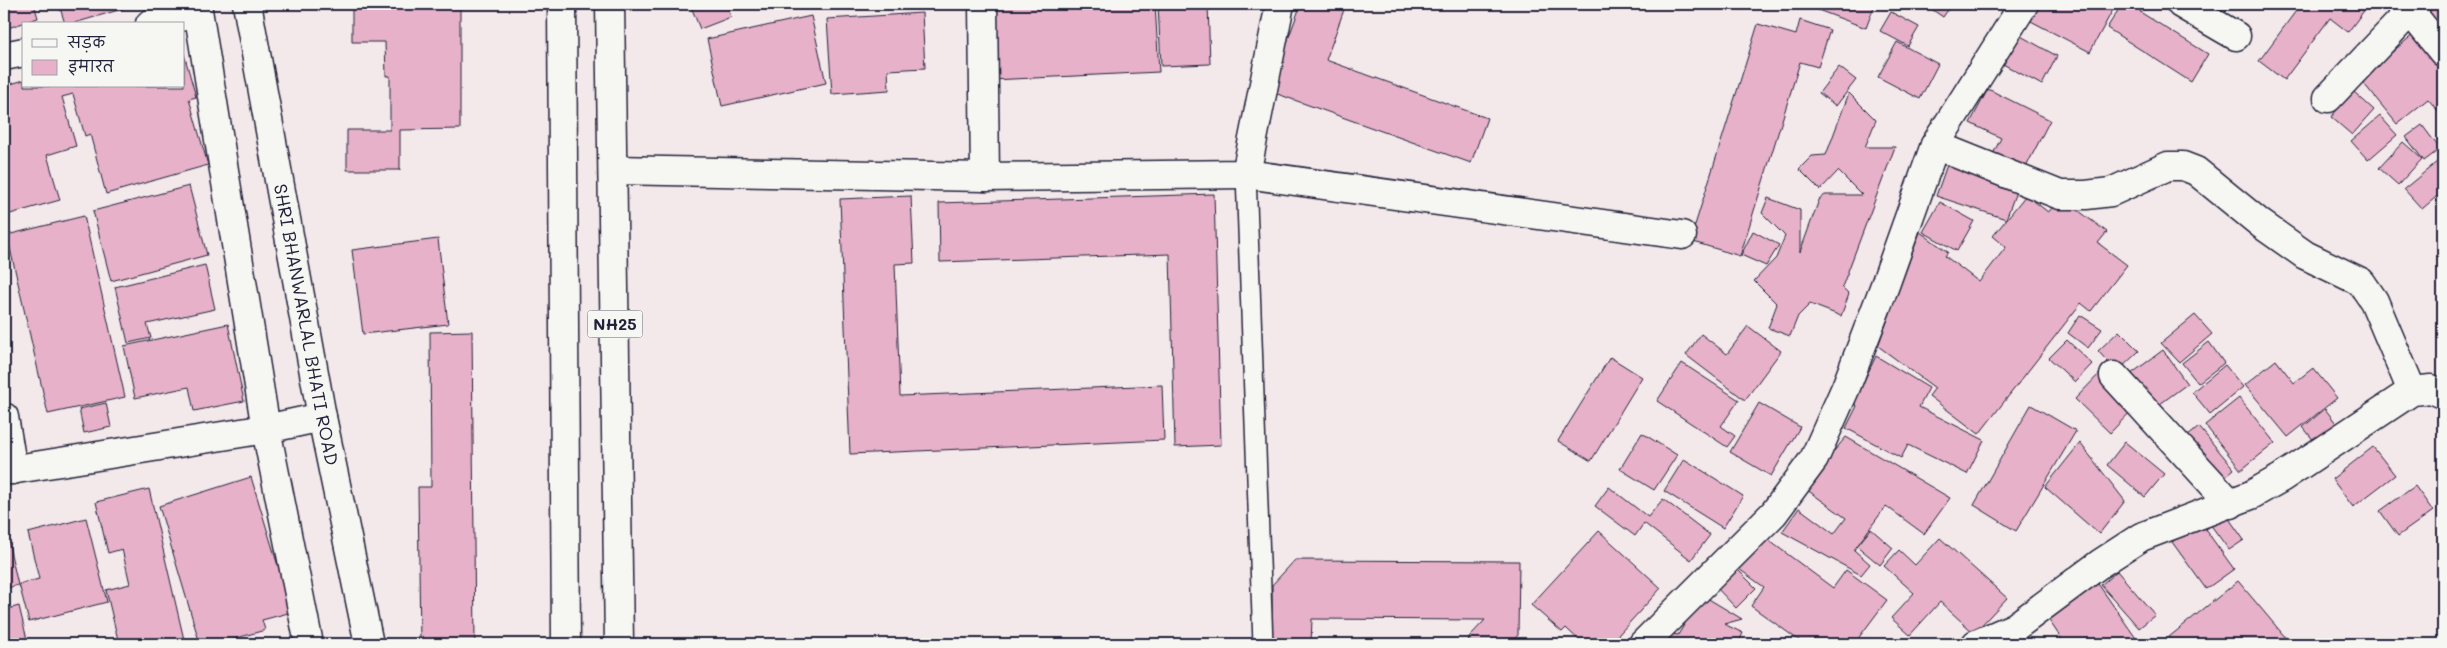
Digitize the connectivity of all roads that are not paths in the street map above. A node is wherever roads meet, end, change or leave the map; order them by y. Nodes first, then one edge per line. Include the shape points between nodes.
1 (247, 4) edge
2 (562, 4) edge
3 (610, 4) edge
4 (983, 4) edge
5 (1280, 4) edge
6 (2024, 4) edge
7 (2181, 4) edge
8 (2409, 6) edge
9 (198, 8) edge
10 (156, 22) edge
11 (2236, 36) dead end
12 (22, 52) edge
13 (2443, 52) edge
14 (4, 56) edge
15 (2328, 98) dead end
16 (1935, 145) junction
17 (613, 170) junction
18 (1246, 174) junction
19 (985, 177) junction
20 (1682, 235) dead end
21 (2114, 376) dead end
22 (2412, 391) junction
23 (2443, 394) edge
24 (4, 417) edge
25 (322, 417) junction
26 (266, 429) junction
27 (9, 471) edge
28 (2232, 504) junction
29 (309, 644) edge
30 (369, 644) edge
31 (566, 644) edge
32 (619, 644) edge
33 (1262, 644) edge
34 (1643, 644) edge
35 (1976, 644) edge

1 - 25 street, SHRI BHANWARLAL BHATI ROAD
2 - 31 street, NH25
3 - 17 street, NH25
4 - 19 street
5 - 18 street
6 - 16 street
7 - 11 street
8 - 13 street
8 - 15 street
9 - 10 street
9 - 26 street
12 - 14 street
16 - 22 street via 2060,195 2111,192 2168,166 2183,166 2196,171 2305,255 2361,282 2374,301
16 - 34 street via 1886,285 1814,459 1774,513
17 - 19 street
17 - 32 street, NH25
18 - 19 street
18 - 20 street
18 - 33 lane
21 - 28 street
22 - 23 street via 2431,389
22 - 28 street via 2281,478
24 - 27 street
25 - 26 street
25 - 30 street, SHRI BHANWARLAL BHATI ROAD
26 - 27 street
26 - 29 street
28 - 35 street via 2141,537 2015,627

